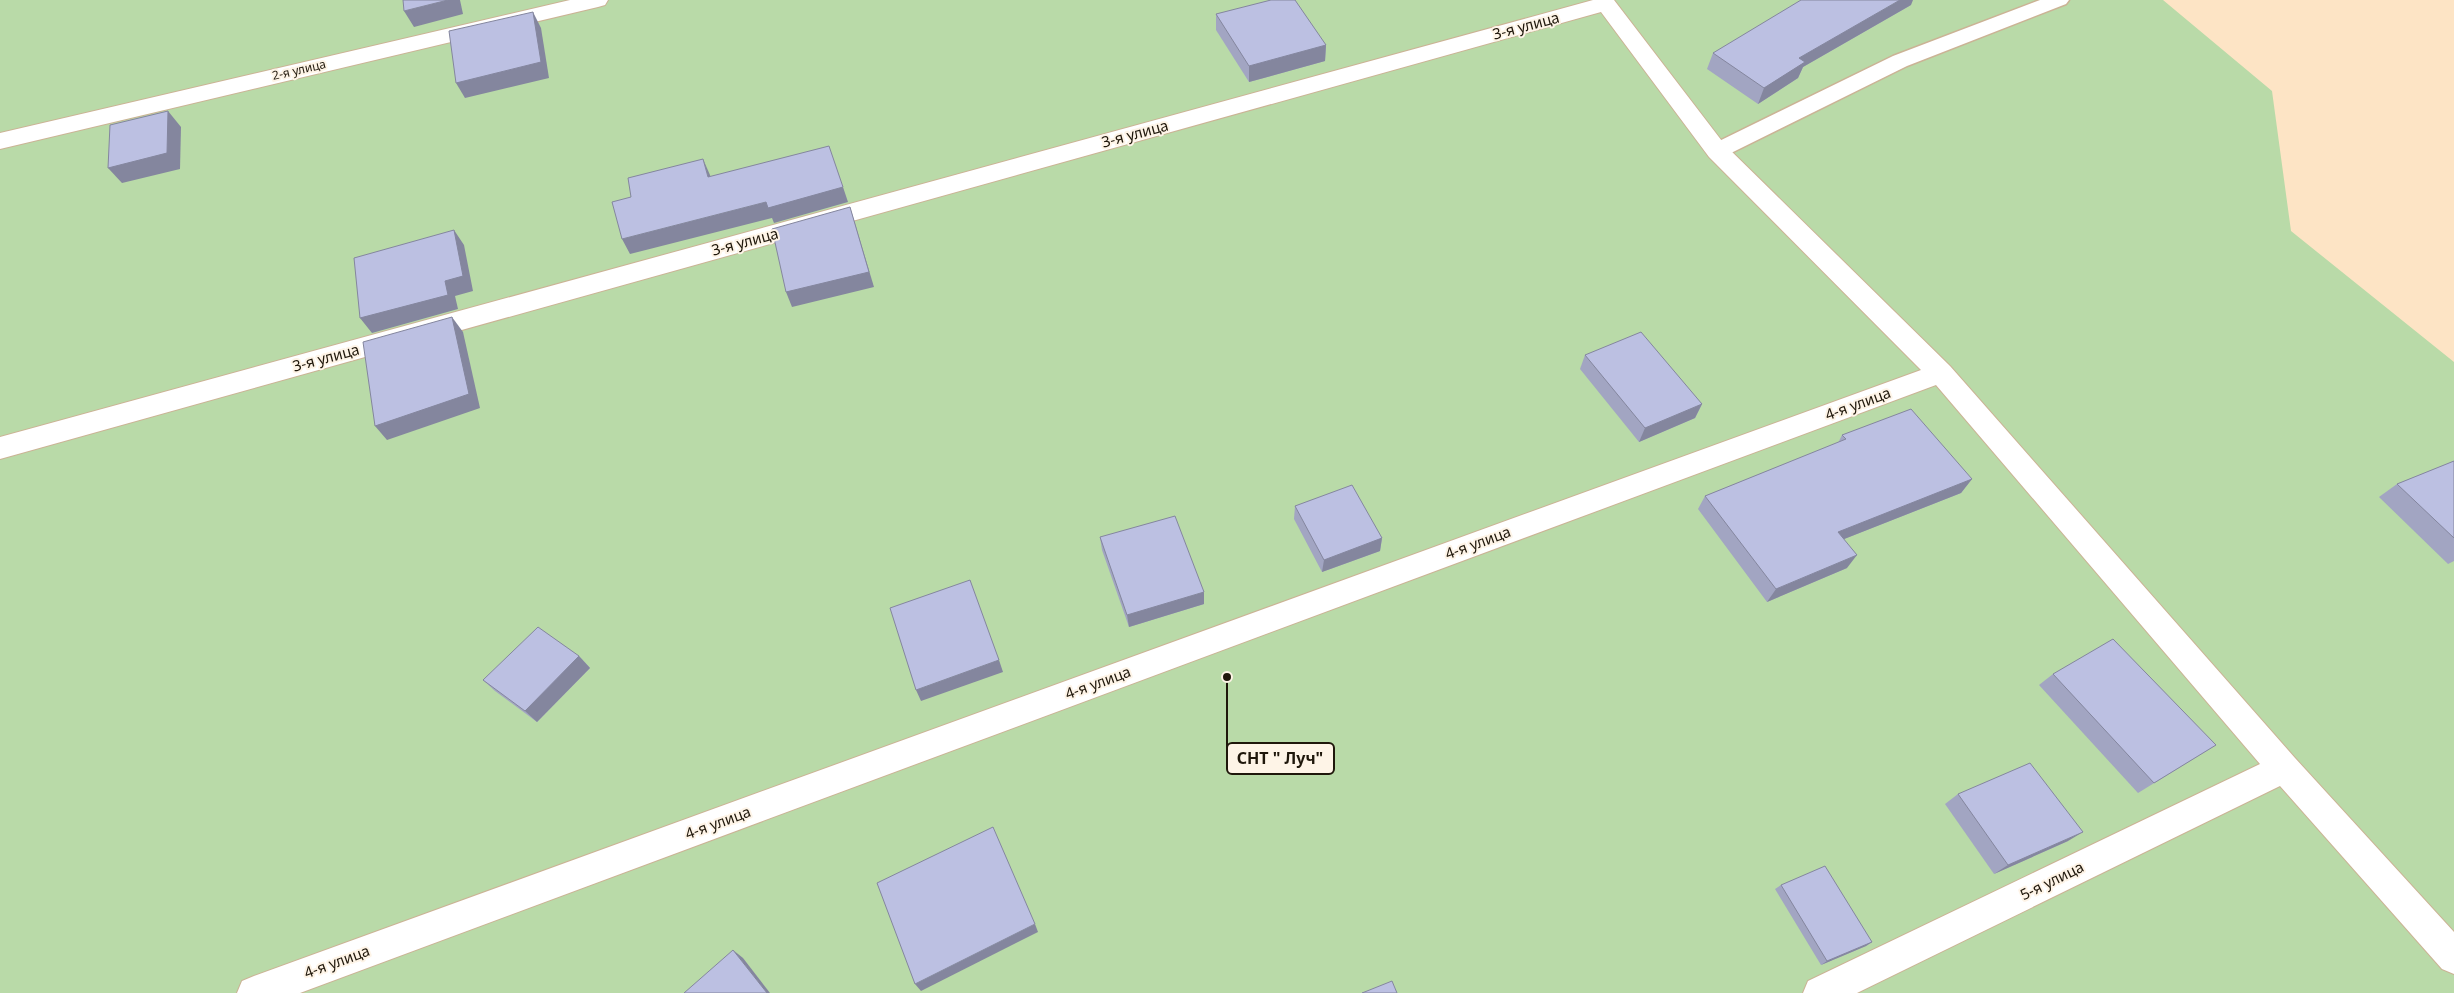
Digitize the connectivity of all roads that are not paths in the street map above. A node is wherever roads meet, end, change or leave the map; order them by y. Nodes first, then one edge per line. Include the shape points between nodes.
1 (598, 0) edge
2 (2059, 0) edge
3 (1604, 2) edge
4 (0, 141) edge
5 (1718, 151) junction
6 (1941, 373) junction
7 (0, 448) edge
8 (2284, 768) junction
9 (2454, 957) edge
10 (254, 993) edge
11 (1820, 993) edge

1 - 4 street, 2-я улица
2 - 5 lane via 1900,61
3 - 5 street
3 - 7 street, 3-я улица
5 - 6 street
6 - 8 street
6 - 10 street, 4-я улица
8 - 9 street
8 - 11 street, 5-я улица

